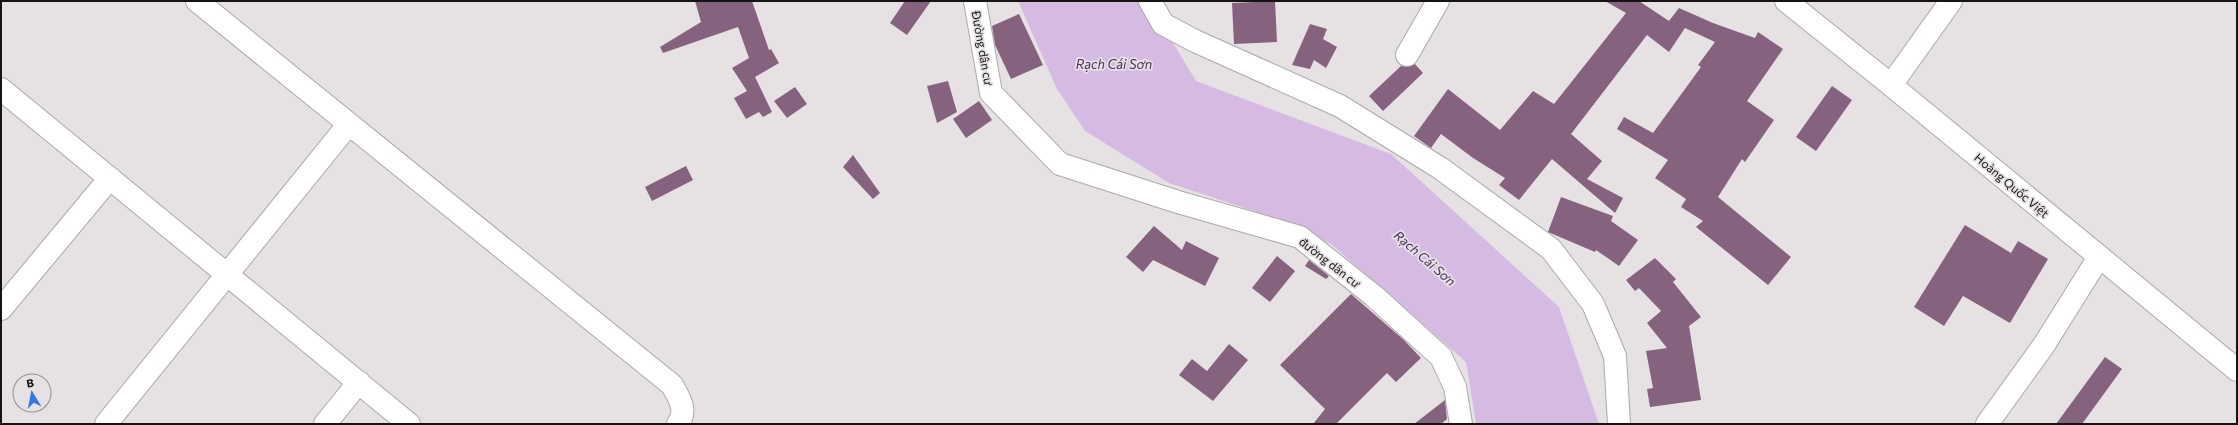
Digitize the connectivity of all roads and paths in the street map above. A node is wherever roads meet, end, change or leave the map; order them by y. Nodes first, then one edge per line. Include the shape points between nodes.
1 (197, 1) edge
2 (975, 1) edge
3 (1150, 1) edge
4 (1438, 1) edge
5 (1786, 1) edge
6 (1951, 1) edge
7 (1407, 55) dead end
8 (1891, 85) junction
9 (1, 89) edge
10 (348, 125) junction
11 (1060, 164) joint
12 (110, 178) junction
13 (2098, 257) junction
14 (227, 274) junction
15 (1, 309) edge
16 (2237, 370) edge
17 (359, 382) junction
18 (106, 424) edge
19 (325, 424) edge
20 (409, 424) edge
21 (678, 424) edge
22 (1460, 424) edge
23 (1619, 424) edge
24 (1987, 424) edge

1 - 10 street
2 - 11 street, Đường dân cư via 991,93
3 - 23 street via 1163,24 1195,42 1340,106 1440,168 1551,250 1593,304 1615,356
4 - 7 street
5 - 8 street, Hoàng Quốc Việt
6 - 8 street
8 - 13 street, Hoàng Quốc Việt
9 - 12 street
10 - 14 street
10 - 21 street via 672,385 683,407
11 - 22 street, đường dân cư via 1178,202 1300,237 1374,296 1441,357 1455,387
12 - 14 street
12 - 15 street
13 - 16 street, Hoàng Quốc Việt
13 - 24 street via 2044,345
14 - 17 street
14 - 18 street
17 - 19 street
17 - 20 street

